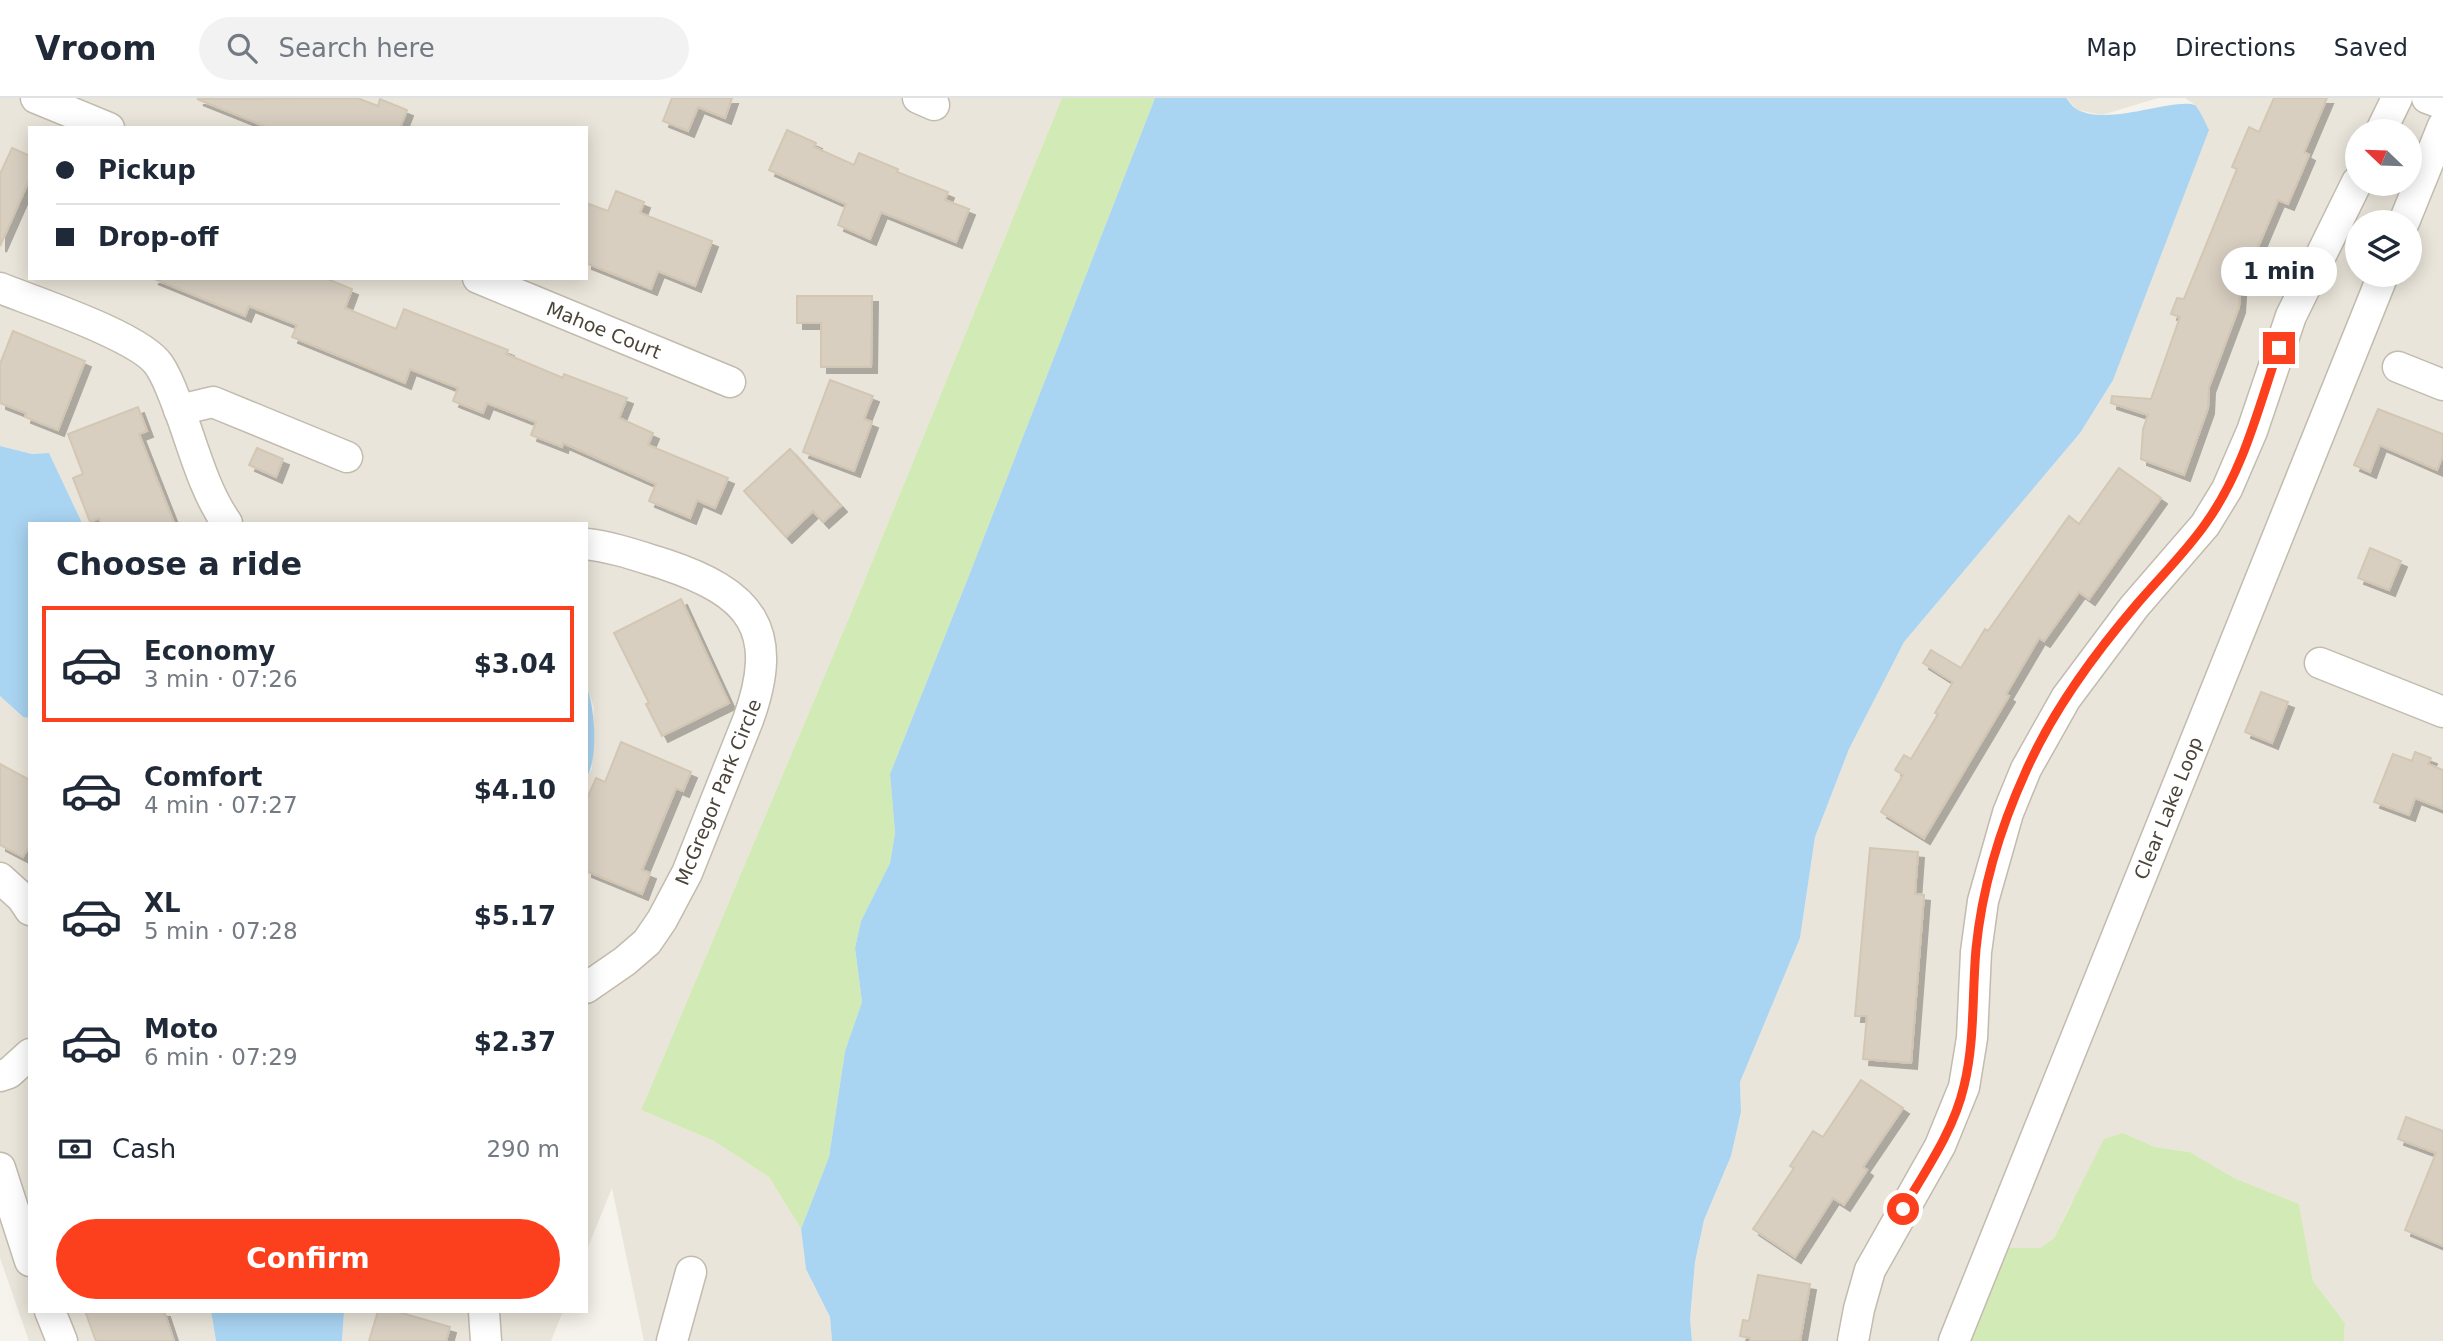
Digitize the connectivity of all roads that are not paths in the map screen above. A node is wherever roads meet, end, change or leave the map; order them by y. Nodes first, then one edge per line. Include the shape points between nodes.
1 (36, 98) edge
2 (2397, 98) edge
3 (2427, 98) edge
4 (2443, 104) edge
5 (2387, 119) edge
6 (104, 126) edge
7 (2443, 126) edge
8 (2350, 196) edge
9 (2409, 210) edge
10 (483, 280) edge
11 (2378, 287) edge
12 (0, 288) edge
13 (2398, 367) dead end
14 (730, 382) dead end
15 (2443, 385) edge
16 (179, 410) junction
17 (348, 457) dead end
18 (226, 522) edge
19 (588, 544) edge
20 (2320, 663) dead end
21 (2443, 712) edge
22 (0, 878) edge
23 (28, 906) edge
24 (588, 987) edge
25 (28, 1056) edge
26 (0, 1076) edge
27 (0, 1168) edge
28 (28, 1255) edge
29 (691, 1272) dead end
30 (51, 1313) edge
31 (484, 1313) edge
32 (62, 1341) edge
33 (486, 1341) edge
34 (672, 1341) edge
35 (1853, 1341) edge
36 (1954, 1341) edge

1 - 6 street
2 - 5 street
3 - 4 street
7 - 9 street
8 - 35 street via 2291,316 2252,432 2227,489 2204,525 2134,607 2066,698 2026,769 1983,901 1964,1087 1940,1146 1870,1270
10 - 14 street, Mahoe Court
11 - 36 street, Clear Lake Loop
12 - 16 street via 139,346 159,363
13 - 15 street
16 - 17 street via 213,402
16 - 18 street
19 - 24 street, McGregor Park Circle via 678,569 730,595 749,614 760,640 762,667 758,694 676,897 647,942
20 - 21 street
22 - 23 street
25 - 26 street
27 - 28 street
29 - 34 street
30 - 32 street
31 - 33 street

